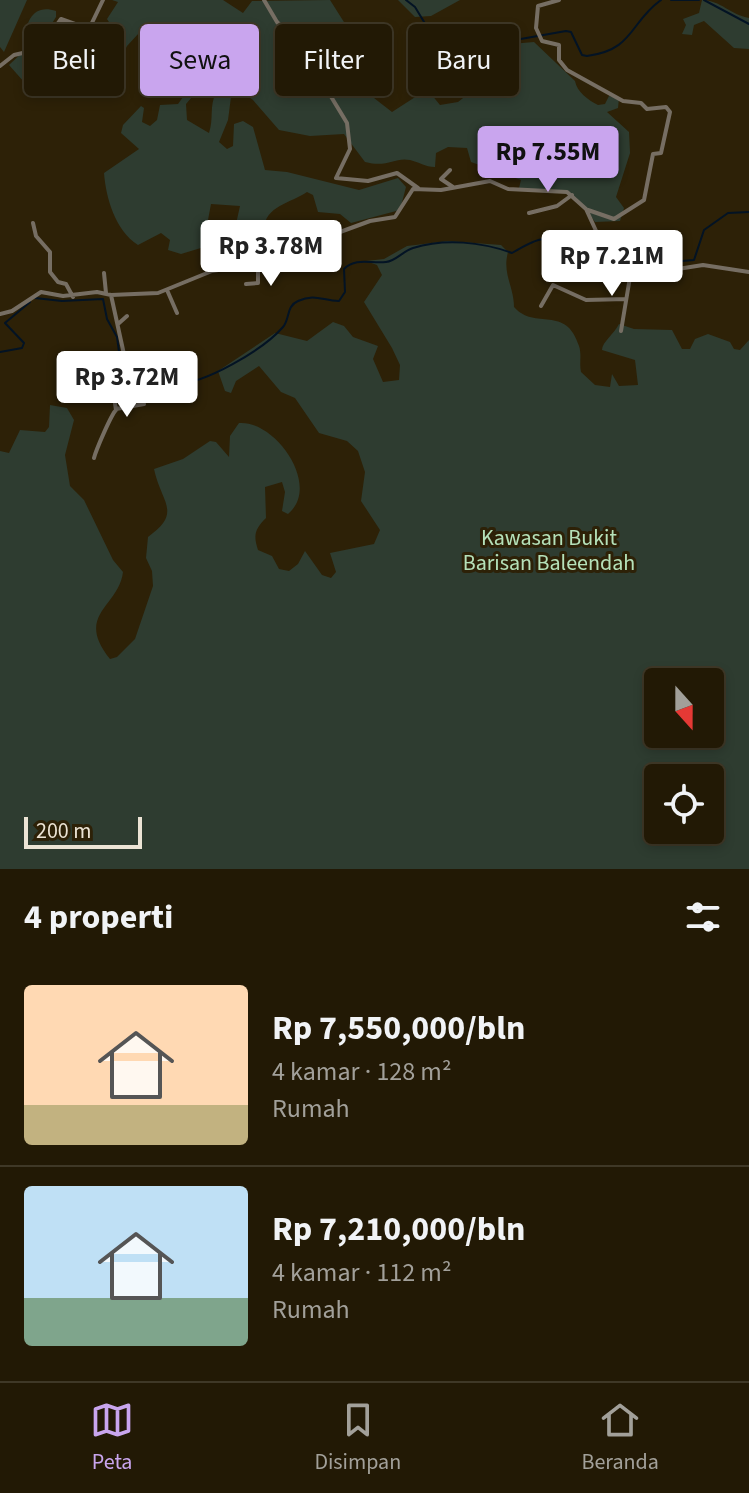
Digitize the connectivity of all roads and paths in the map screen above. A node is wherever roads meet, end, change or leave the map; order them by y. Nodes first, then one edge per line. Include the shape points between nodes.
1 (103, 0) edge
2 (264, 0) edge
3 (559, 0) edge
4 (0, 66) edge
5 (450, 170) dead end
6 (453, 187) junction
7 (418, 188) junction
8 (572, 195) junction
9 (586, 209) junction
10 (529, 213) dead end
11 (33, 223) dead end
12 (266, 251) junction
13 (631, 271) junction
14 (749, 272) edge
15 (104, 273) dead end
16 (246, 284) dead end
17 (167, 289) junction
18 (109, 294) junction
19 (73, 297) junction
20 (626, 299) junction
21 (541, 306) dead end
22 (177, 313) dead end
23 (0, 314) edge
24 (127, 316) dead end
25 (118, 324) junction
26 (621, 331) dead end
27 (144, 404) dead end
28 (116, 409) junction
29 (94, 458) dead end

1 - 4 street via 89,29 61,19 40,49 14,55
2 - 7 street via 301,47 347,123 350,149 336,178 368,181 397,173
3 - 9 street via 538,6 539,35 542,41 559,45 559,60 584,82 623,101 669,111 661,153 652,156 644,200 614,219
5 - 6 street via 441,179
6 - 7 street
6 - 8 street via 490,181 508,189
7 - 12 street via 409,191 395,217 326,238 296,234
8 - 9 street
8 - 10 street via 557,206
9 - 13 street via 603,246
11 - 19 street via 50,252 50,272
12 - 16 street via 258,283
12 - 17 street
13 - 14 street via 703,265
13 - 20 street
15 - 18 street
17 - 18 street via 144,295
17 - 22 street
18 - 19 street
18 - 25 street
19 - 23 street via 37,293
20 - 21 street via 586,300 553,285
20 - 26 street
24 - 25 street
25 - 28 street via 124,367 114,397
27 - 28 street
28 - 29 street

